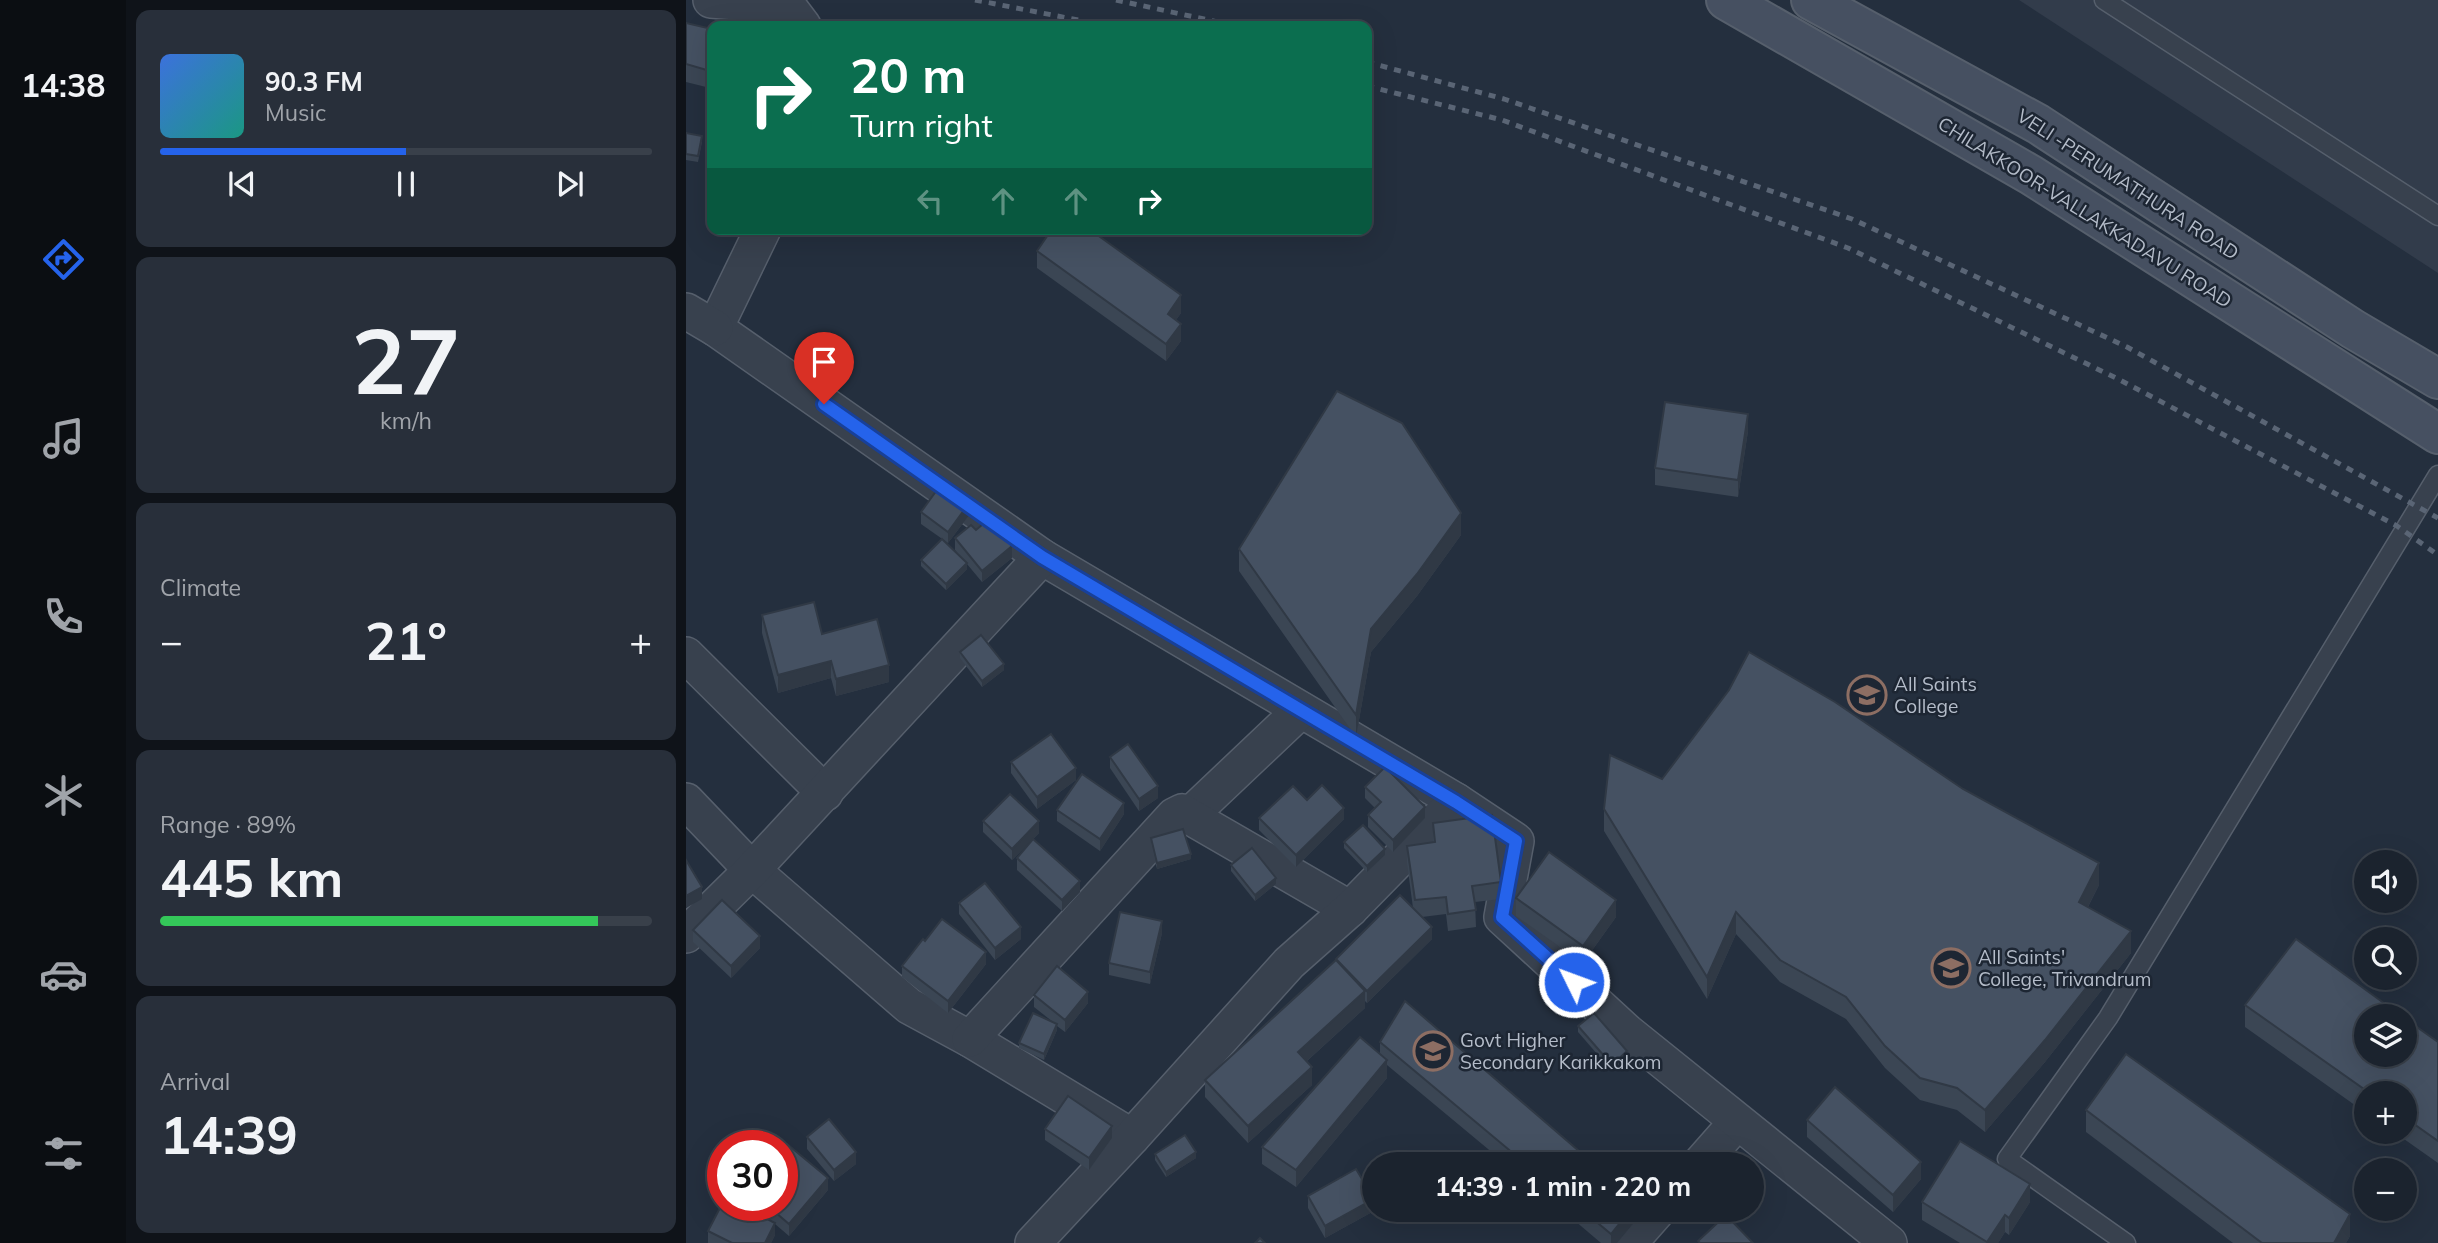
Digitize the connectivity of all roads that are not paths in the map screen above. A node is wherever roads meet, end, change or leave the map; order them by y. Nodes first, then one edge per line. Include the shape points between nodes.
1 (711, 0) edge
2 (1726, 0) edge
3 (1811, 0) edge
4 (2104, 0) edge
5 (799, 21) edge
6 (2438, 216) edge
7 (759, 235) edge
8 (701, 320) edge
9 (2438, 379) edge
10 (2438, 434) edge
11 (2438, 475) edge
12 (1042, 557) junction
13 (686, 655) edge
14 (1301, 710) junction
15 (825, 793) junction
16 (686, 801) edge
17 (1456, 802) junction
18 (1189, 816) junction
19 (752, 870) junction
20 (1350, 909) junction
21 (686, 935) edge
22 (970, 1039) junction
23 (1737, 1122) junction
24 (1132, 1137) junction
25 (1711, 1152) edge
26 (1648, 1222) edge
27 (1032, 1243) edge
28 (1629, 1243) edge
29 (1889, 1243) edge
30 (2126, 1243) edge

1 - 5 street via 788,6
2 - 10 main road, CHILAKKOOR-VALLAKKADAVU ROAD via 2031,175
3 - 9 main road, VELI -PERUMATHURA ROAD via 2038,124
4 - 6 lane
7 - 8 street
8 - 12 street
11 - 30 lane via 2108,1018 2007,1159
12 - 14 street
12 - 15 street
13 - 15 street
14 - 17 street
14 - 18 street
15 - 19 street
16 - 19 street
17 - 20 street
17 - 23 street via 1516,841 1502,917 1627,1032
18 - 20 street
18 - 22 street via 1182,812 1174,816
19 - 21 street
19 - 22 street via 909,1006
20 - 24 street via 1289,963
22 - 24 street
23 - 25 street
23 - 29 street
24 - 27 street
26 - 28 street

